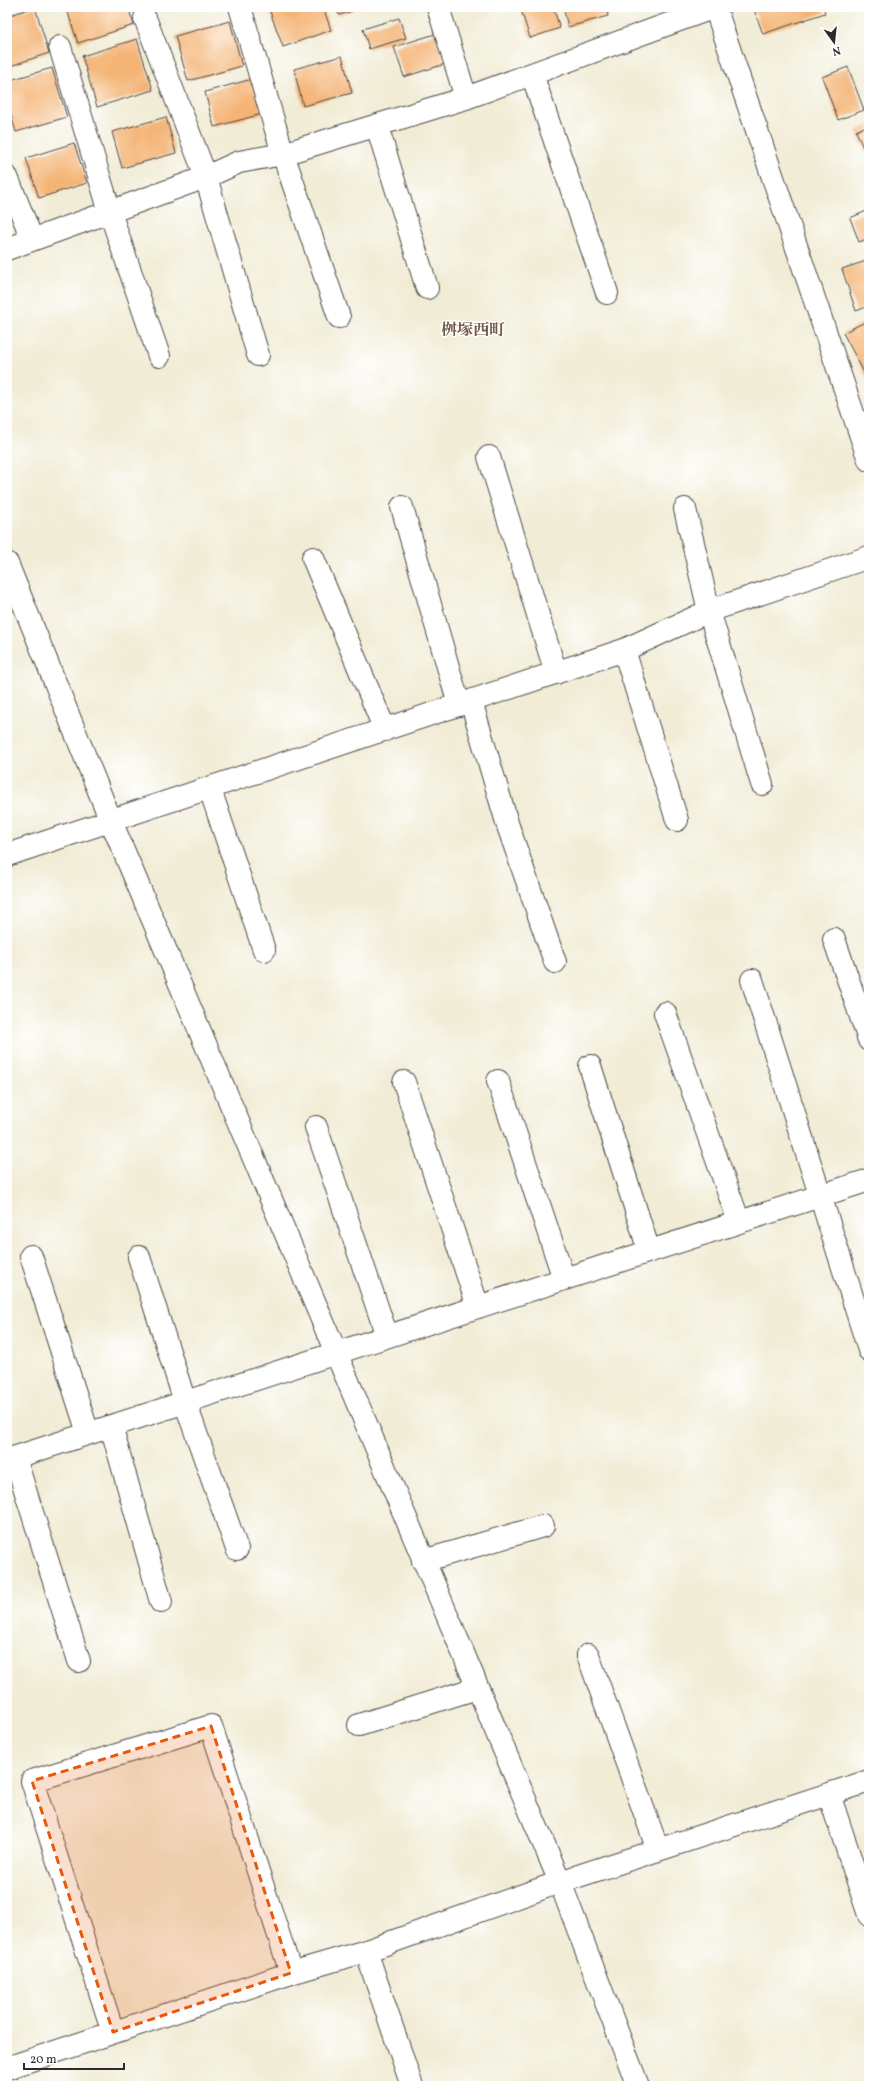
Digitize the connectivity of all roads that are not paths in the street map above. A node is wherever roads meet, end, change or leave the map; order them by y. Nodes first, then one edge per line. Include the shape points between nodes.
1 (240, 7) edge
2 (438, 7) edge
3 (715, 7) edge
4 (145, 18) dead end
5 (60, 47) dead end
6 (532, 74) junction
7 (466, 98) junction
8 (377, 126) junction
9 (283, 154) junction
10 (7, 177) edge
11 (206, 177) junction
12 (110, 212) junction
13 (32, 239) junction
14 (7, 249) edge
15 (427, 288) dead end
16 (607, 293) dead end
17 (339, 317) dead end
18 (258, 355) dead end
19 (159, 356) dead end
20 (860, 408) edge
21 (489, 457) dead end
22 (869, 460) edge
23 (402, 507) dead end
24 (685, 509) dead end
25 (869, 557) edge
26 (313, 558) dead end
27 (7, 563) edge
28 (709, 611) junction
29 (624, 650) junction
30 (556, 673) junction
31 (465, 703) junction
32 (384, 730) junction
33 (762, 784) dead end
34 (210, 789) junction
35 (677, 820) dead end
36 (112, 822) junction
37 (7, 855) edge
38 (834, 939) dead end
39 (264, 950) dead end
40 (555, 962) dead end
41 (752, 980) dead end
42 (665, 1012) dead end
43 (869, 1040) edge
44 (590, 1066) dead end
45 (498, 1081) dead end
46 (404, 1082) dead end
47 (316, 1127) dead end
48 (869, 1180) edge
49 (820, 1196) junction
50 (739, 1222) junction
51 (649, 1251) junction
52 (31, 1256) dead end
53 (139, 1257) dead end
54 (564, 1279) junction
55 (478, 1307) junction
56 (387, 1336) junction
57 (869, 1350) edge
58 (336, 1353) junction
59 (185, 1402) junction
60 (110, 1426) junction
61 (88, 1433) junction
62 (11, 1459) edge
63 (543, 1526) dead end
64 (237, 1549) dead end
65 (423, 1561) junction
66 (160, 1602) dead end
67 (588, 1656) dead end
68 (79, 1661) dead end
69 (477, 1688) junction
70 (359, 1725) dead end
71 (869, 1781) edge
72 (829, 1794) junction
73 (658, 1850) junction
74 (560, 1882) junction
75 (869, 1915) edge
76 (366, 1951) junction
77 (291, 1972) junction
78 (113, 2032) junction
79 (7, 2068) edge
80 (412, 2086) edge
81 (638, 2086) edge

1 - 9 street
2 - 7 street
3 - 6 street
3 - 20 street
4 - 11 street
5 - 12 street
6 - 7 street
6 - 16 street
7 - 8 street
8 - 9 street
8 - 15 street
9 - 11 street via 239,162
9 - 17 street
10 - 13 street
11 - 12 street
11 - 18 street
12 - 13 street
12 - 19 street
13 - 14 street
20 - 22 street
21 - 30 street
23 - 31 street
24 - 28 street
25 - 28 street
26 - 32 street
27 - 36 street
28 - 29 street
28 - 33 street
29 - 30 street
29 - 35 street
30 - 31 street
31 - 32 street
31 - 40 street
32 - 34 street
34 - 36 street
34 - 39 street
36 - 37 street
36 - 58 street
38 - 43 street
41 - 49 street
42 - 50 street
44 - 51 street
45 - 54 street
46 - 55 street
47 - 56 street
48 - 49 street
49 - 50 street
49 - 57 street
50 - 51 street
51 - 54 street
52 - 61 street
53 - 59 street
54 - 55 street
55 - 56 street
56 - 58 street
58 - 59 street
58 - 65 street
59 - 60 street
59 - 64 street
60 - 61 street
60 - 66 street
61 - 62 street
62 - 68 street
63 - 65 street
65 - 69 street
67 - 73 street
69 - 70 street
69 - 74 street
71 - 72 street
72 - 73 street
72 - 75 street
73 - 74 street
74 - 76 street
74 - 81 street
76 - 77 street
76 - 80 street
77 - 78 street
77 - 78 street via 211,1726 32,1781
78 - 79 street

